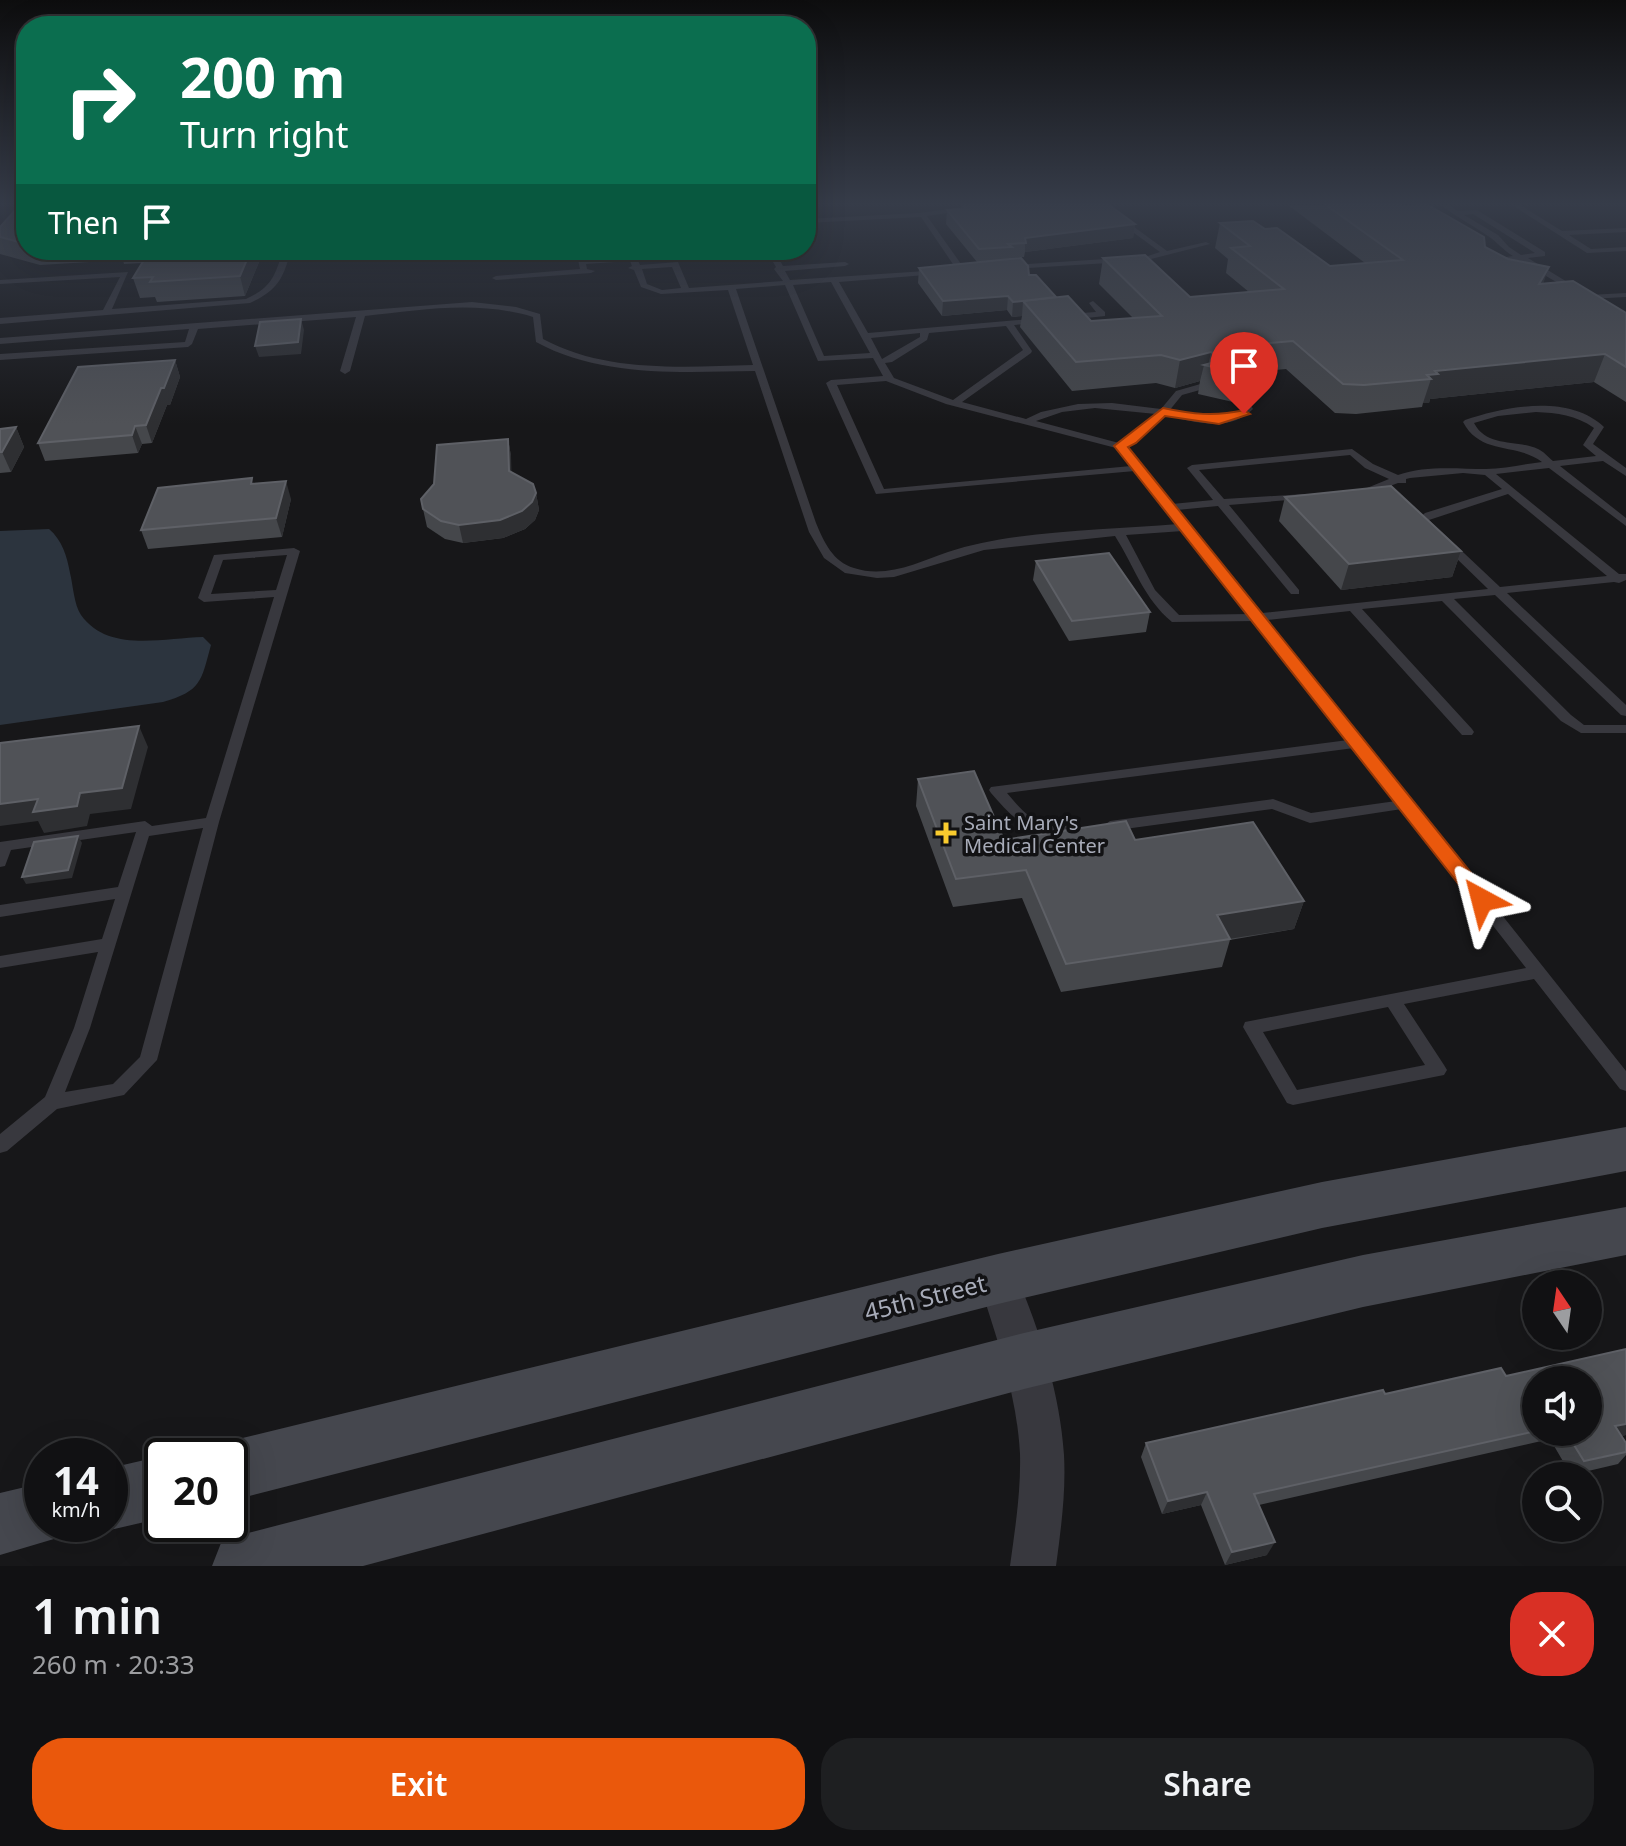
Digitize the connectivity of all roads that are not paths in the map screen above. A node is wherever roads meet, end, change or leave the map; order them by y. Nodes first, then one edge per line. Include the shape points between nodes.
1 (57, 278) edge
2 (123, 278) edge
3 (278, 278) edge
4 (642, 278) edge
5 (681, 278) edge
6 (784, 278) edge
7 (861, 278) edge
8 (1555, 278) edge
9 (834, 280) junction
10 (0, 282) edge
11 (788, 283) junction
12 (731, 287) junction
13 (1574, 289) junction
14 (686, 290) junction
15 (1552, 290) edge
16 (1626, 295) edge
17 (1589, 297) junction
18 (1093, 303) dead end
19 (1601, 305) edge
20 (106, 313) junction
21 (361, 314) junction
22 (0, 321) edge
23 (1009, 324) junction
24 (195, 325) junction
25 (925, 331) junction
26 (865, 336) junction
27 (40, 338) junction
28 (0, 341) edge
29 (30, 355) junction
30 (0, 357) edge
31 (877, 358) junction
32 (757, 368) junction
33 (345, 371) dead end
34 (888, 378) junction
35 (1204, 386) edge
36 (1240, 395) edge
37 (955, 403) junction
38 (1163, 412) junction
39 (1029, 421) junction
40 (1120, 446) junction
41 (1496, 457) junction
42 (1603, 458) junction
43 (1551, 465) junction
44 (1138, 468) junction
45 (1488, 472) junction
46 (1626, 473) edge
47 (1399, 481) junction
48 (1510, 490) junction
49 (1358, 492) edge
50 (1312, 496) edge
51 (1220, 502) junction
52 (1170, 507) junction
53 (1626, 523) edge
54 (1186, 527) junction
55 (1119, 533) junction
56 (1623, 581) edge
57 (1497, 591) junction
58 (1295, 592) dead end
59 (282, 593) junction
60 (1445, 597) junction
61 (1353, 607) junction
62 (1259, 617) junction
63 (1626, 712) edge
64 (1626, 729) edge
65 (1467, 732) dead end
66 (1358, 743) junction
67 (1406, 804) junction
68 (212, 822) junction
69 (1101, 827) edge
70 (1085, 829) edge
71 (143, 832) junction
72 (0, 862) edge
73 (124, 892) junction
74 (0, 911) edge
75 (108, 944) junction
76 (0, 962) edge
77 (1538, 972) junction
78 (1392, 1000) junction
79 (1626, 1084) edge
80 (52, 1102) junction
81 (0, 1145) edge
82 (1626, 1149) edge
83 (1626, 1231) edge
84 (998, 1279) junction
85 (1024, 1361) junction
86 (248, 1466) edge
87 (24, 1518) edge
88 (0, 1524) edge
89 (244, 1566) edge
90 (1033, 1566) edge

1 - 10 lane
2 - 20 lane
3 - 20 lane via 266,294 247,301
4 - 14 lane via 654,291
5 - 14 lane
6 - 11 lane
7 - 9 lane
8 - 13 lane
9 - 11 lane
9 - 26 lane
11 - 12 lane
11 - 31 lane via 821,359
12 - 14 lane
12 - 32 lane
13 - 15 lane
13 - 17 lane
16 - 17 lane
17 - 19 lane
18 - 23 lane via 1102,314
20 - 22 lane
21 - 24 lane
21 - 32 lane via 442,307 520,309 537,316 539,340 552,349 619,365
21 - 33 lane
23 - 25 lane
23 - 37 lane via 1028,351
24 - 27 lane
24 - 29 lane via 188,344
25 - 26 lane
25 - 31 lane via 924,338 889,360
26 - 31 lane
27 - 28 lane
27 - 29 lane
29 - 30 lane
31 - 34 lane
32 - 55 lane via 818,542 841,567 857,573 906,572 980,547
34 - 37 lane
34 - 44 lane via 831,383 880,492
35 - 38 lane via 1179,393
36 - 38 lane via 1248,409 1235,418 1200,420
37 - 39 lane
38 - 39 lane via 1100,406 1046,412
38 - 40 lane
39 - 40 lane
40 - 44 lane
41 - 42 lane via 1468,422 1501,413 1564,412 1599,427 1588,445
41 - 43 lane
41 - 43 lane via 1534,451
41 - 45 lane
42 - 43 lane
42 - 46 lane
43 - 53 lane
44 - 52 lane
45 - 47 lane
45 - 48 lane
47 - 49 lane
47 - 51 lane via 1352,452 1192,468
48 - 56 lane
48 - 57 lane via 1422,520
50 - 51 lane
51 - 52 lane
51 - 58 lane
52 - 54 lane
54 - 55 lane
54 - 62 lane
55 - 62 lane via 1132,552 1137,573 1176,619
56 - 57 lane
57 - 60 lane
57 - 63 lane
59 - 59 lane via 294,551 218,557 204,598
59 - 68 lane
60 - 61 lane
60 - 64 lane via 1581,729
61 - 62 lane
61 - 65 lane
62 - 66 lane
66 - 67 lane
66 - 70 lane via 996,790 1023,822 1054,833
67 - 69 lane via 1310,818 1273,804
67 - 77 lane
68 - 71 lane
68 - 80 lane via 148,1060 118,1090
71 - 72 lane via 145,826 5,846
71 - 73 lane
73 - 74 lane
73 - 75 lane
75 - 76 lane
75 - 80 lane
77 - 78 lane
77 - 79 lane
78 - 78 lane via 1345,1009 1251,1027 1293,1098 1438,1070
80 - 81 lane
82 - 84 main road, 45th Street via 1322,1205
83 - 85 main road via 1363,1281
84 - 85 street
84 - 86 main road, 45th Street
85 - 89 main road
85 - 90 street via 1041,1441 1042,1493
87 - 88 main road

